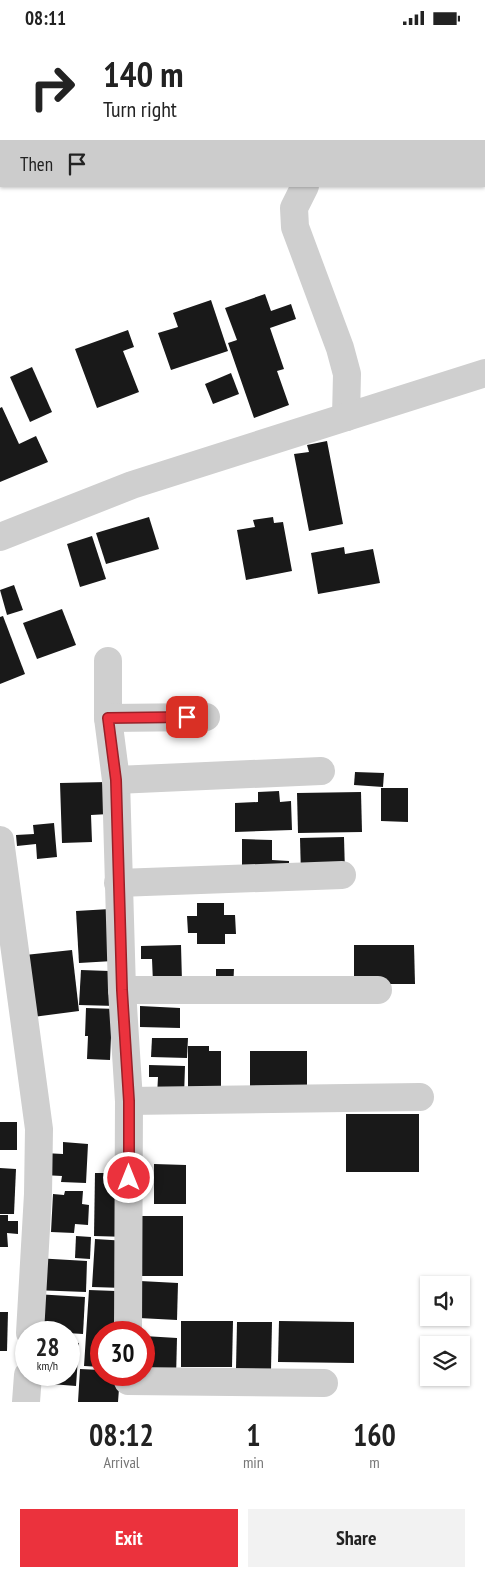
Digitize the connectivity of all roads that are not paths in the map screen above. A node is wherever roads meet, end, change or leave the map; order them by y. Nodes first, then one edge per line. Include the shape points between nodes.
1 (304, 187) edge
2 (485, 373) edge
3 (346, 417) junction
4 (0, 537) edge
5 (108, 661) dead end
6 (206, 717) dead end
7 (108, 718) junction
8 (321, 771) dead end
9 (116, 780) junction
10 (0, 840) edge
11 (342, 875) dead end
12 (118, 883) junction
13 (122, 990) junction
14 (378, 990) dead end
15 (420, 1097) dead end
16 (129, 1101) junction
17 (31, 1321) edge
18 (128, 1321) edge
19 (324, 1383) dead end
20 (27, 1386) edge
21 (155, 1386) edge
22 (26, 1402) edge

1 - 3 street via 294,208 296,227 347,374
2 - 3 street
3 - 4 street via 132,485
5 - 7 street
6 - 7 street
7 - 9 street
8 - 9 street
9 - 12 street
10 - 17 street via 39,1129
11 - 12 street
12 - 13 street
13 - 14 street
13 - 16 street
15 - 16 street
16 - 18 street
19 - 21 street
20 - 22 street

